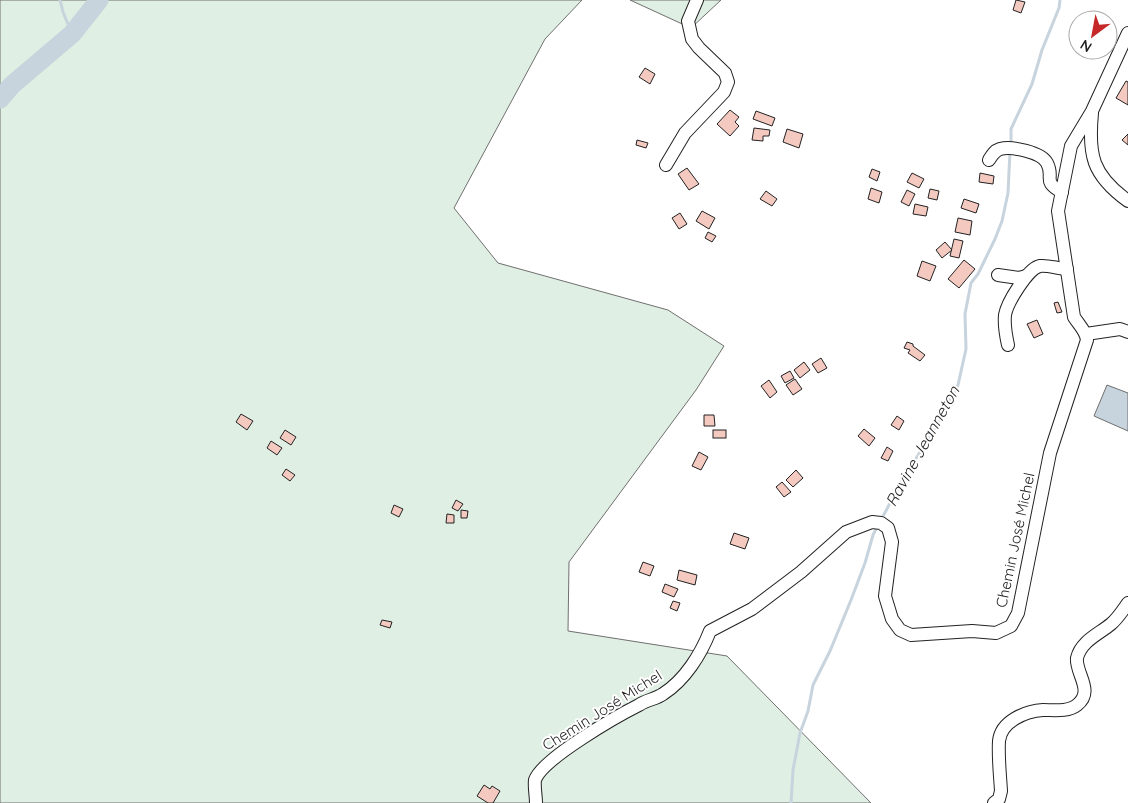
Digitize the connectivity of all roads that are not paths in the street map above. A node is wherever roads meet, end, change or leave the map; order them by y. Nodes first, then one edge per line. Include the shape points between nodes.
1 (697, 0) edge
2 (1128, 33) edge
3 (1092, 110) junction
4 (989, 160) dead end
5 (666, 165) dead end
6 (1062, 192) junction
7 (1128, 201) edge
8 (1067, 270) junction
9 (998, 275) dead end
10 (1026, 276) junction
11 (1128, 332) edge
12 (1086, 334) junction
13 (1008, 346) dead end
14 (1128, 603) edge
15 (536, 803) edge
16 (994, 803) edge

1 - 5 street via 688,21 692,38 725,73 728,82 724,92 685,133
2 - 3 street
3 - 6 street via 1071,146
3 - 7 street via 1092,158 1102,178
4 - 6 street via 1000,149 1034,153 1048,164 1052,187
6 - 8 street via 1058,212
8 - 10 street via 1040,266
8 - 12 street via 1074,317
9 - 10 street
10 - 13 street via 1007,306
11 - 12 street via 1120,329
12 - 15 street, Chemin José Michel via 1087,340 1050,453 1018,613 1011,626 996,633 972,631 911,635 900,630 892,619 885,596 892,542 888,528 882,523 863,524 846,532 752,609 710,631 686,673 663,694 580,740 544,766 535,781
14 - 16 street via 1112,623 1082,647 1077,660 1084,695 1077,704 1065,710 1018,716 1005,727 999,739 1001,790 999,799

